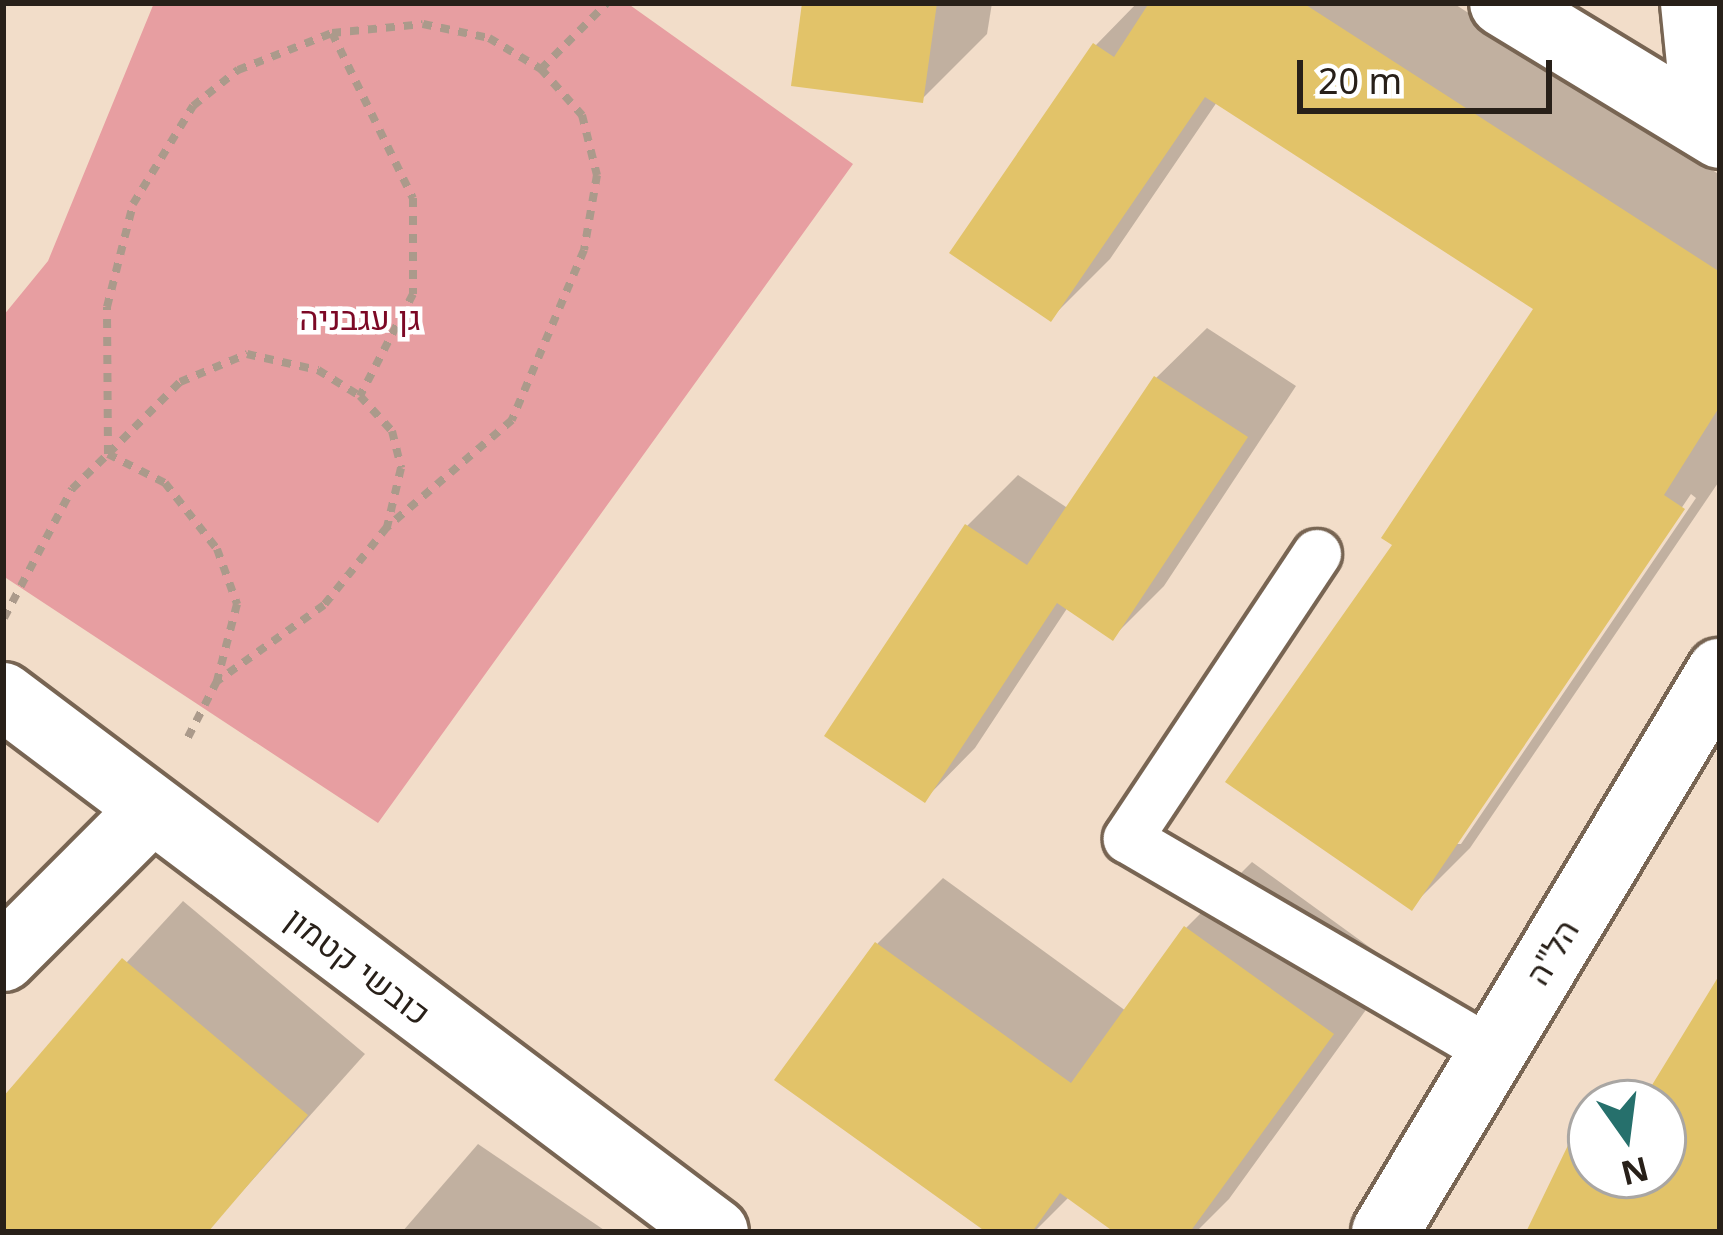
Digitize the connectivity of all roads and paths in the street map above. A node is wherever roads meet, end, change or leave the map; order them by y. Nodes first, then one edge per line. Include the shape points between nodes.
1 (607, 3) edge
2 (1502, 3) edge
3 (1694, 3) edge
4 (332, 33) junction
5 (541, 68) junction
6 (1713, 129) edge
7 (360, 395) junction
8 (108, 454) junction
9 (387, 527) junction
10 (1318, 554) dead end
11 (3, 619) edge
12 (1720, 672) edge
13 (217, 681) junction
14 (3, 696) edge
15 (150, 811) junction
16 (3, 958) edge
17 (1493, 1052) junction
18 (715, 1232) edge
19 (1384, 1232) edge

1 - 5 path
2 - 6 street
3 - 6 street
4 - 5 path via 423,24 489,38
4 - 7 path via 413,198 413,294
4 - 8 path via 238,70 193,106 133,204 107,308
5 - 9 path via 582,115 597,175 584,250 512,420
7 - 8 path via 318,370 247,354 180,382
7 - 9 path via 392,431 401,468
8 - 11 path via 72,489
8 - 13 path via 165,484 218,549 237,604
9 - 13 path via 325,605
10 - 17 lane via 1128,839
12 - 17 street, הל"ה
13 - 15 path
14 - 15 street, כובשי קטמון
15 - 16 street
15 - 18 street, כובשי קטמון
17 - 19 street, הל"ה

